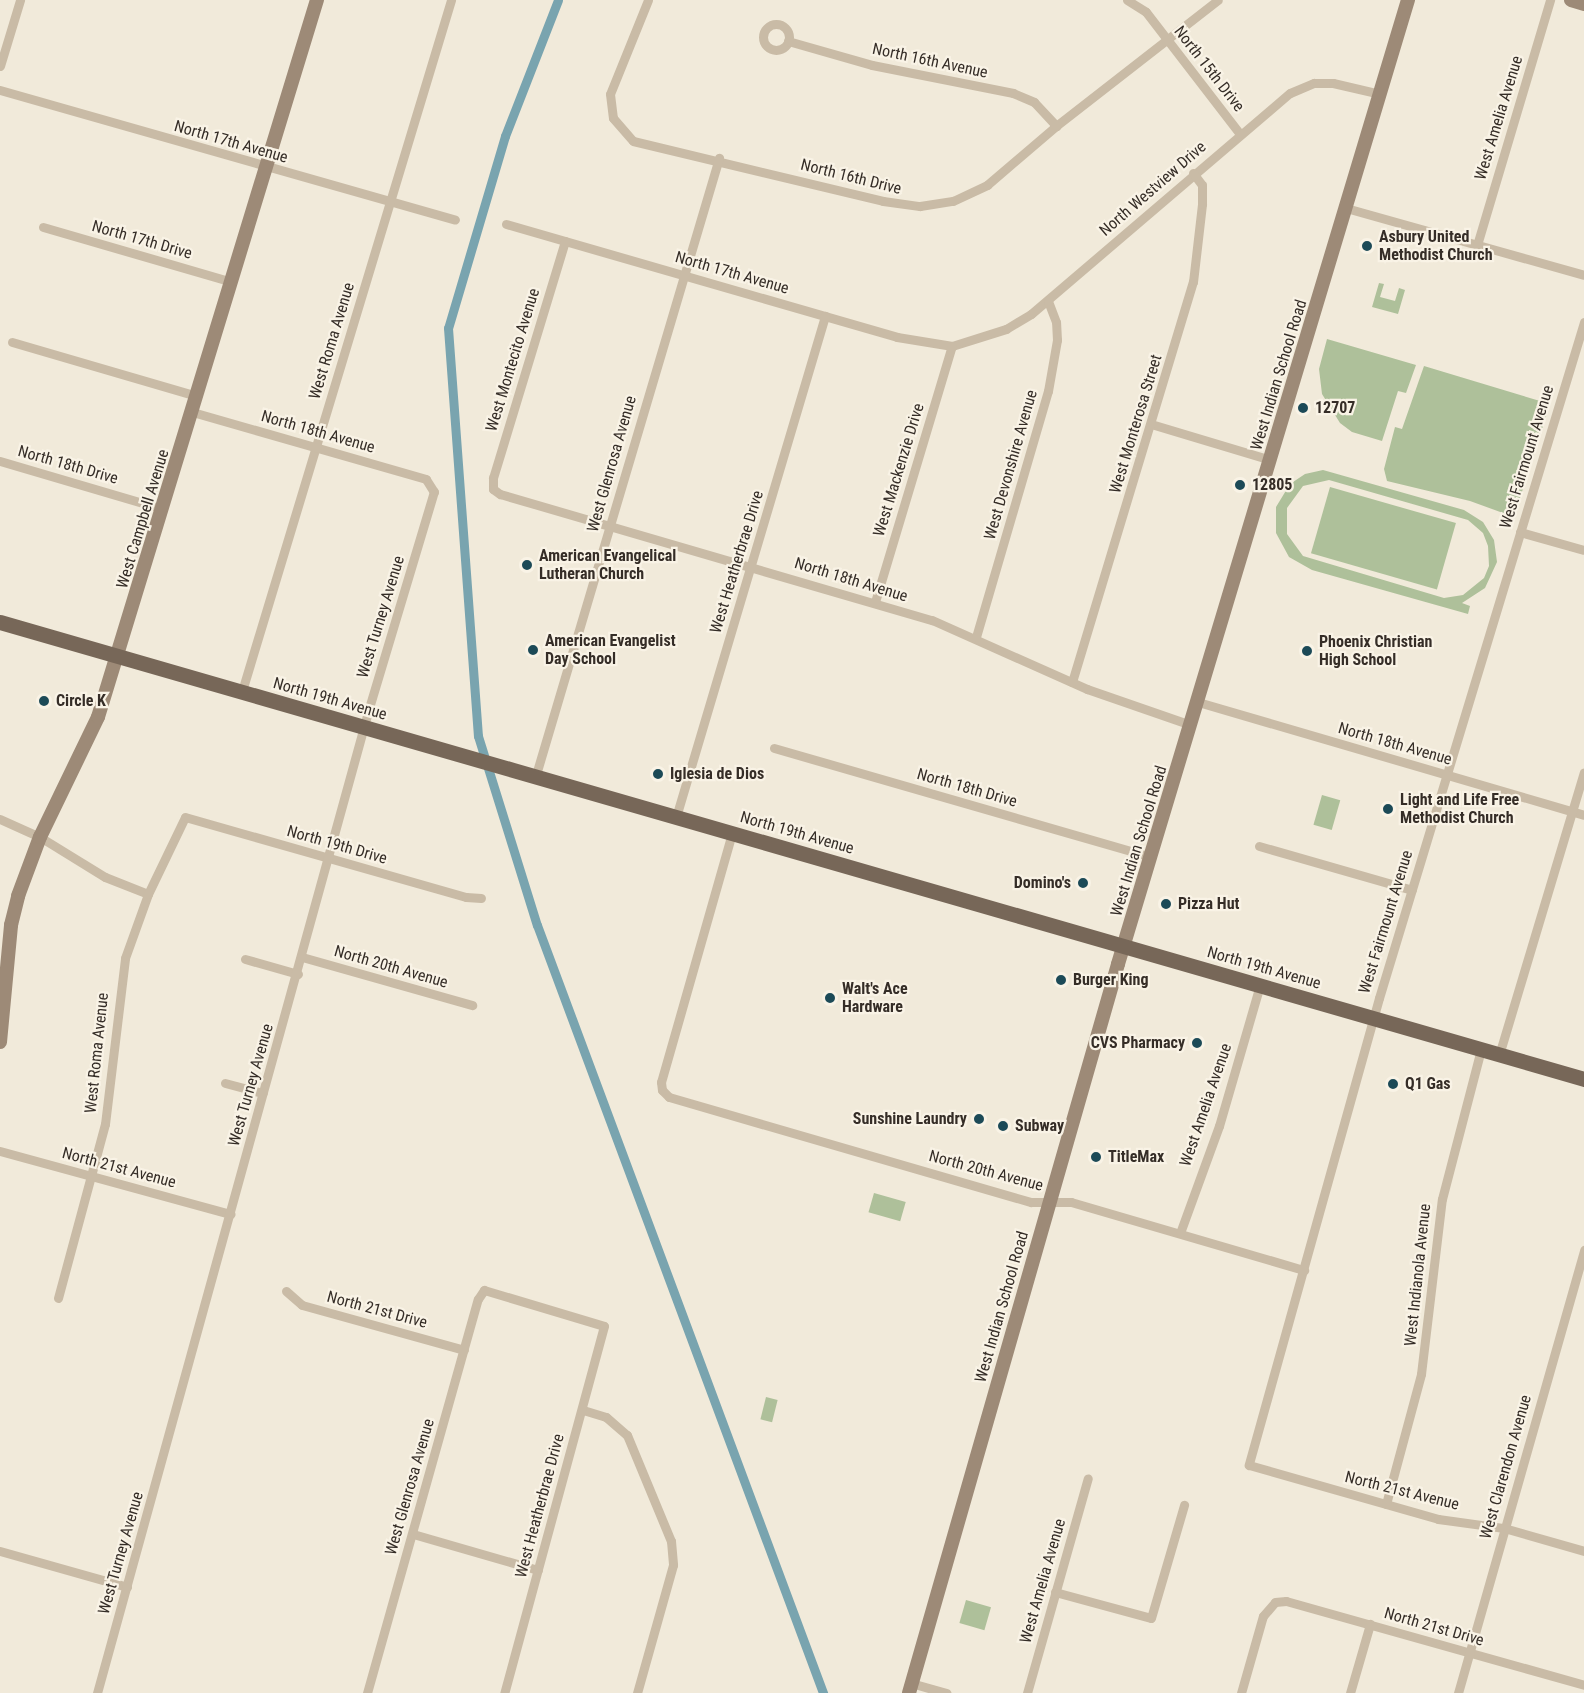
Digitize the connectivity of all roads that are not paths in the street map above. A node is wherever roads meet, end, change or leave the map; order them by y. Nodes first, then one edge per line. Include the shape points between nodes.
1 (20, 0) edge
2 (317, 0) edge
3 (451, 0) edge
4 (648, 0) edge
5 (1127, 0) edge
6 (1218, 0) edge
7 (1408, 0) edge
8 (1550, 0) edge
9 (1571, 0) edge
10 (1584, 4) edge
11 (1166, 38) junction
12 (788, 41) dead end
13 (0, 66) edge
14 (0, 90) edge
15 (1380, 94) junction
16 (1056, 126) junction
17 (1240, 134) junction
18 (719, 158) junction
19 (267, 167) junction
20 (1193, 173) junction
21 (390, 202) junction
22 (1346, 208) junction
23 (455, 220) dead end
24 (506, 224) dead end
25 (43, 227) dead end
26 (565, 241) junction
27 (1477, 245) junction
28 (684, 274) junction
29 (1584, 275) edge
30 (232, 282) junction
31 (1048, 301) junction
32 (825, 316) junction
33 (1584, 322) edge
34 (12, 342) dead end
35 (952, 345) junction
36 (197, 396) junction
37 (192, 412) junction
38 (1152, 424) junction
39 (315, 447) junction
40 (1271, 459) junction
41 (0, 461) edge
42 (433, 486) joint
43 (493, 489) joint
44 (163, 509) junction
45 (609, 526) junction
46 (1520, 532) junction
47 (1584, 550) edge
48 (751, 566) junction
49 (875, 602) junction
50 (0, 622) edge
51 (976, 637) junction
52 (117, 656) junction
53 (1072, 682) junction
54 (242, 691) junction
55 (1198, 702) junction
56 (1191, 725) junction
57 (364, 728) junction
58 (774, 748) dead end
59 (1584, 772) edge
60 (1446, 774) junction
61 (535, 778) junction
62 (1572, 812) junction
63 (1584, 815) edge
64 (185, 817) joint
65 (676, 817) junction
66 (0, 819) edge
67 (732, 833) junction
68 (40, 837) junction
69 (1259, 846) dead end
70 (1152, 857) junction
71 (330, 858) junction
72 (1412, 890) junction
73 (148, 894) junction
74 (481, 898) dead end
75 (1124, 946) junction
76 (302, 957) junction
77 (245, 959) dead end
78 (298, 974) junction
79 (1260, 985) junction
80 (472, 1005) dead end
81 (1374, 1018) junction
82 (0, 1042) edge
83 (1481, 1049) junction
84 (1499, 1055) junction
85 (1584, 1079) edge
86 (225, 1083) dead end
87 (263, 1093) junction
88 (0, 1151) edge
89 (92, 1177) junction
90 (1050, 1203) junction
91 (231, 1214) junction
92 (1180, 1233) junction
93 (1584, 1250) edge
94 (1304, 1270) junction
95 (484, 1290) joint
96 (286, 1292) dead end
97 (58, 1298) dead end
98 (464, 1350) junction
99 (583, 1410) junction
100 (1248, 1465) joint
101 (1088, 1478) dead end
102 (1386, 1504) junction
103 (1184, 1505) dead end
104 (1504, 1528) junction
105 (413, 1534) junction
106 (0, 1551) edge
107 (1584, 1551) edge
108 (538, 1570) junction
109 (127, 1587) junction
110 (1056, 1592) junction
111 (1370, 1624) junction
112 (1470, 1652) junction
113 (1584, 1685) edge
114 (910, 1688) edge
115 (96, 1693) edge
116 (367, 1693) edge
117 (504, 1693) edge
118 (637, 1693) edge
119 (947, 1693) edge
120 (1027, 1693) edge
121 (1241, 1693) edge
122 (1350, 1693) edge
123 (1458, 1693) edge

1 - 13 street
2 - 19 main road, West Campbell Avenue
3 - 21 street, West Roma Avenue
4 - 18 street, North 16th Drive via 616,72 611,108 619,128 633,141
5 - 11 street, North 15th Drive via 1146,12
6 - 11 street, North 16th Drive
7 - 15 main road, West Indian School Road
8 - 27 street, West Amelia Avenue
9 - 10 main road
11 - 16 street, North 16th Drive
11 - 17 street, North 15th Drive
12 - 16 street, North 16th Avenue via 872,65 1013,93 1034,102
14 - 19 street, North 17th Avenue
15 - 17 street, North Westview Drive via 1333,82 1314,83 1290,93
15 - 22 main road, West Indian School Road
16 - 18 street, North 16th Drive via 987,185 938,205 883,201
17 - 20 street, North Westview Drive
18 - 28 street, West Glenrosa Avenue
19 - 21 street, North 17th Avenue
19 - 30 main road, West Campbell Avenue
20 - 31 street, North Westview Drive
20 - 38 street, West Monterosa Street via 1202,185 1198,256
21 - 23 street, North 17th Avenue
21 - 39 street, West Roma Avenue
22 - 27 street
22 - 40 main road, West Indian School Road
24 - 26 street, North 17th Avenue
25 - 30 street, North 17th Drive
26 - 28 street, North 17th Avenue
26 - 43 street, West Montecito Avenue
27 - 29 street
28 - 32 street, North 17th Avenue
28 - 45 street, West Glenrosa Avenue
30 - 36 main road, West Campbell Avenue
31 - 35 street, North Westview Drive via 1006,329
31 - 51 street, West Devonshire Avenue via 1056,322 1057,340 1048,391
32 - 35 street, North 17th Avenue via 897,337
32 - 48 street, West Heatherbrae Drive
33 - 46 street, West Fairmount Avenue
34 - 36 street
35 - 49 street, West Mackenzie Drive
36 - 37 main road, West Campbell Avenue
37 - 39 street, North 18th Avenue
37 - 44 main road, West Campbell Avenue
38 - 40 street
38 - 53 street, West Monterosa Street
39 - 42 street, North 18th Avenue via 426,479
39 - 54 street, West Roma Avenue
40 - 55 main road, West Indian School Road
41 - 44 street, North 18th Drive
42 - 57 street, West Turney Avenue via 433,499
43 - 45 street, North 18th Avenue
44 - 52 main road, West Campbell Avenue
45 - 48 street, North 18th Avenue
45 - 61 street, West Glenrosa Avenue
46 - 47 street
46 - 60 street, West Fairmount Avenue
48 - 49 street, North 18th Avenue
48 - 65 street, West Heatherbrae Drive
49 - 51 street, North 18th Avenue
50 - 52 main road, North 19th Avenue
51 - 53 street, North 18th Avenue
52 - 54 main road, North 19th Avenue
52 - 68 main road, West Campbell Avenue via 93,731
53 - 56 street, North 18th Avenue
54 - 57 main road, North 19th Avenue
55 - 56 main road, West Indian School Road
55 - 60 street, North 18th Avenue
56 - 70 main road, West Indian School Road
57 - 61 main road, North 19th Avenue
57 - 71 street, West Turney Avenue
58 - 70 street, North 18th Drive
59 - 62 street
60 - 62 street, North 18th Avenue
60 - 72 street, West Fairmount Avenue
61 - 65 main road, North 19th Avenue
62 - 63 street, North 18th Avenue
62 - 84 street
64 - 71 street, North 19th Drive
64 - 73 street, West Roma Avenue
65 - 67 main road, North 19th Avenue
66 - 68 street
67 - 75 main road, North 19th Avenue
67 - 90 street, North 20th Avenue via 661,1082 662,1090 669,1097 1031,1202
68 - 73 street via 94,871
68 - 82 main road, West Campbell Avenue via 10,925
69 - 72 street
70 - 75 main road, West Indian School Road
71 - 74 street, North 19th Drive
71 - 76 street, West Turney Avenue
72 - 81 street, West Fairmount Avenue
73 - 89 street, West Roma Avenue via 123,968 112,1080
75 - 79 main road, North 19th Avenue
75 - 90 main road, West Indian School Road
76 - 78 street, West Turney Avenue
76 - 80 street, North 20th Avenue
77 - 78 street
78 - 87 street, West Turney Avenue
79 - 81 main road, North 19th Avenue
79 - 92 street, West Amelia Avenue via 1225,1105
81 - 83 main road, North 19th Avenue
81 - 94 street, West Fairmount Avenue
83 - 84 main road, North 19th Avenue
83 - 102 street, West Indianola Avenue via 1442,1200 1423,1366
84 - 85 main road, North 19th Avenue
86 - 87 street
87 - 91 street, West Turney Avenue
88 - 89 street, North 21st Avenue
89 - 91 street, North 21st Avenue
89 - 97 street, West Roma Avenue
90 - 92 street, North 20th Avenue via 1071,1202
90 - 114 main road, West Indian School Road
91 - 109 street, West Turney Avenue
92 - 94 street, North 20th Avenue
93 - 104 street, West Clarendon Avenue
94 - 100 street, West Fairmount Avenue
95 - 98 street, West Glenrosa Avenue
95 - 99 street, West Heatherbrae Drive via 604,1326
96 - 98 street, North 21st Drive via 302,1305
98 - 105 street, West Glenrosa Avenue
99 - 108 street, West Heatherbrae Drive
99 - 118 street via 606,1417 627,1435 671,1541 673,1565
100 - 102 street, North 21st Avenue
101 - 110 street, West Amelia Avenue
102 - 104 street, North 21st Avenue via 1438,1519
103 - 110 street via 1151,1618
104 - 107 street, North 21st Avenue
104 - 112 street, West Clarendon Avenue
105 - 108 street
105 - 116 street, West Glenrosa Avenue
106 - 109 street
108 - 117 street, West Heatherbrae Drive
109 - 115 street, West Turney Avenue
110 - 120 street, West Amelia Avenue
111 - 112 street, North 21st Drive
111 - 121 street, North 21st Drive via 1294,1601 1275,1602 1263,1616
111 - 122 street
112 - 113 street, North 21st Drive
112 - 123 street, West Clarendon Avenue
114 - 119 street

